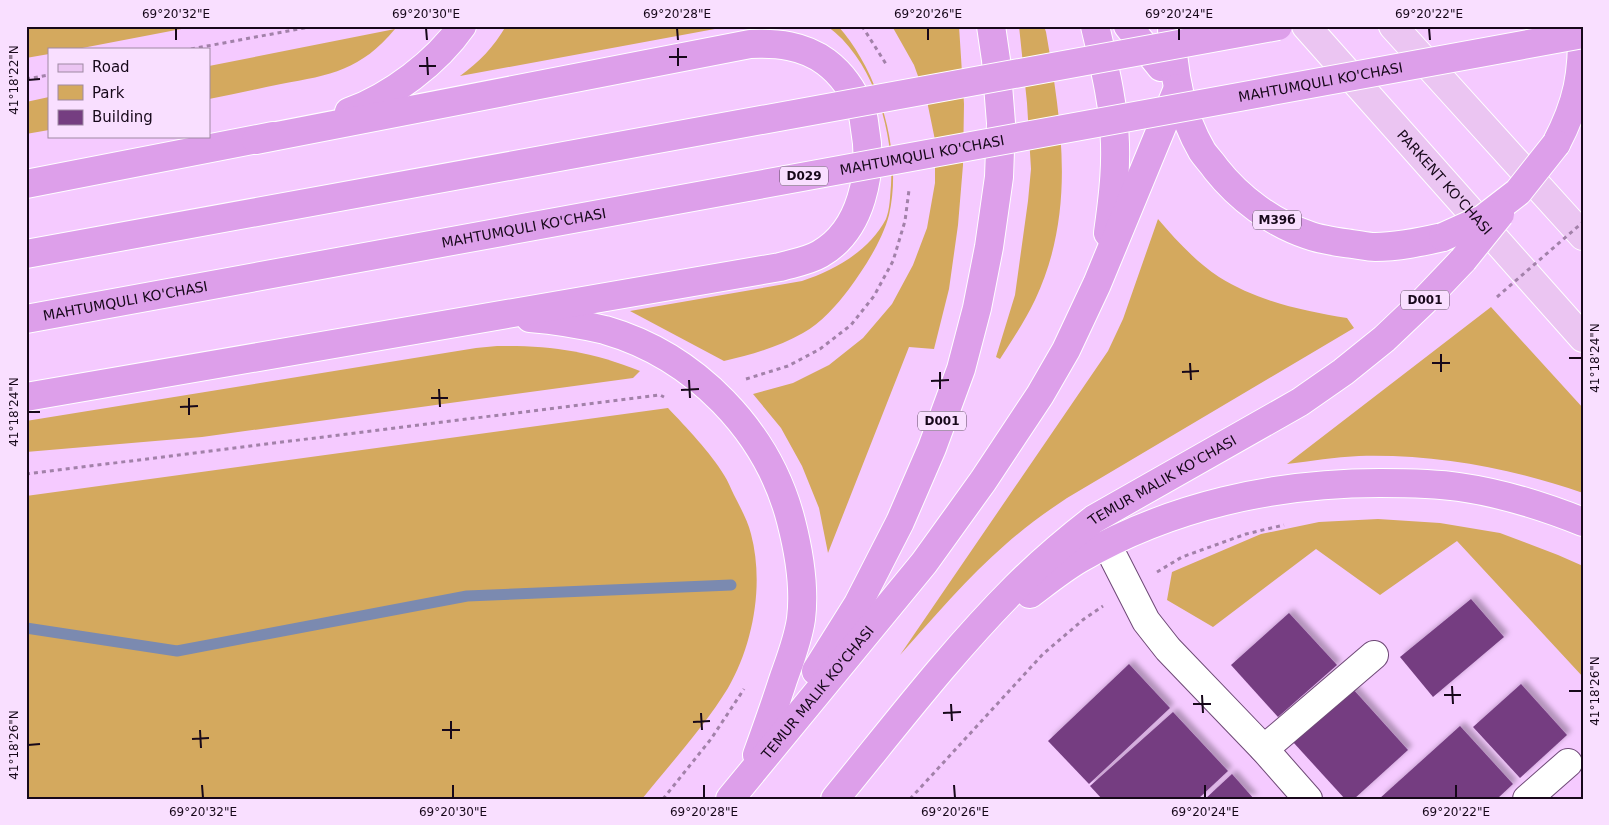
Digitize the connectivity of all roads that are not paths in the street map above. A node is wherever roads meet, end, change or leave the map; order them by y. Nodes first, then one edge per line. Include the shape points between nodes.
1 (462, 26) edge
2 (991, 26) edge
3 (1095, 26) edge
4 (1128, 26) edge
5 (1172, 26) edge
6 (1278, 26) edge
7 (1306, 26) edge
8 (1394, 26) edge
9 (1582, 26) edge
10 (1583, 34) edge
11 (1582, 71) edge
12 (1178, 88) junction
13 (1583, 128) edge
14 (256, 140) junction
15 (1556, 144) junction
16 (26, 184) edge
17 (1518, 192) junction
18 (1583, 236) edge
19 (26, 254) edge
20 (1463, 260) joint
21 (1097, 284) junction
22 (484, 318) junction
23 (26, 319) edge
24 (1583, 338) edge
25 (26, 397) edge
26 (1094, 519) junction
27 (1583, 522) edge
28 (1106, 545) junction
29 (1374, 655) dead end
30 (943, 668) junction
31 (1264, 749) junction
32 (1568, 763) dead end
33 (751, 773) junction
34 (730, 799) edge
35 (835, 799) edge
36 (1308, 799) edge
37 (1527, 799) edge

1 - 14 highway via 438,55 384,96 322,122
2 - 33 highway, D001 via 1001,123 999,178 990,247 961,368 900,522 858,604
3 - 21 highway, D001 via 1108,81 1115,144 1108,234
4 - 12 highway, M39б
5 - 12 highway, M39б via 1172,54
6 - 19 highway, bridge
7 - 24 main road, PARKENT KO'CHASI
8 - 18 main road
9 - 11 highway, M39б
10 - 23 highway, MAHTUMQULI KO'CHASI / D029, bridge
11 - 15 highway, M39б via 1573,108
12 - 17 highway, M39б, bridge via 1202,151 1224,178 1248,202 1308,235 1375,247 1409,244 1443,237 1483,219
12 - 21 highway
13 - 15 highway
14 - 16 highway
14 - 22 highway via 750,44 786,44 808,51 826,62 852,91 862,112 866,136 866,184 849,226 820,254 780,266
15 - 17 highway, M39б, bridge
17 - 20 highway, TEMUR MALIK KO'CHASI / M39б, bridge
20 - 26 highway, TEMUR MALIK KO'CHASI / D001 via 1384,339 1343,372 1300,402
21 - 33 highway, TEMUR MALIK KO'CHASI / D001 via 1066,350 1040,395 973,495 924,563
22 - 25 highway
22 - 33 highway via 515,317 576,324 606,331 663,354 708,386 750,432 766,457 780,484 793,528 802,598 798,636
26 - 28 street
26 - 30 highway, TEMUR MALIK KO'CHASI / D001 via 1016,587
27 - 28 highway via 1549,508 1458,486 1409,483 1327,485 1231,499 1160,520
28 - 30 highway via 1022,599
28 - 31 street via 1146,621 1168,649
29 - 31 street
30 - 35 highway, TEMUR MALIK KO'CHASI / D001
31 - 36 street
32 - 37 street
33 - 34 highway, TEMUR MALIK KO'CHASI / D001

